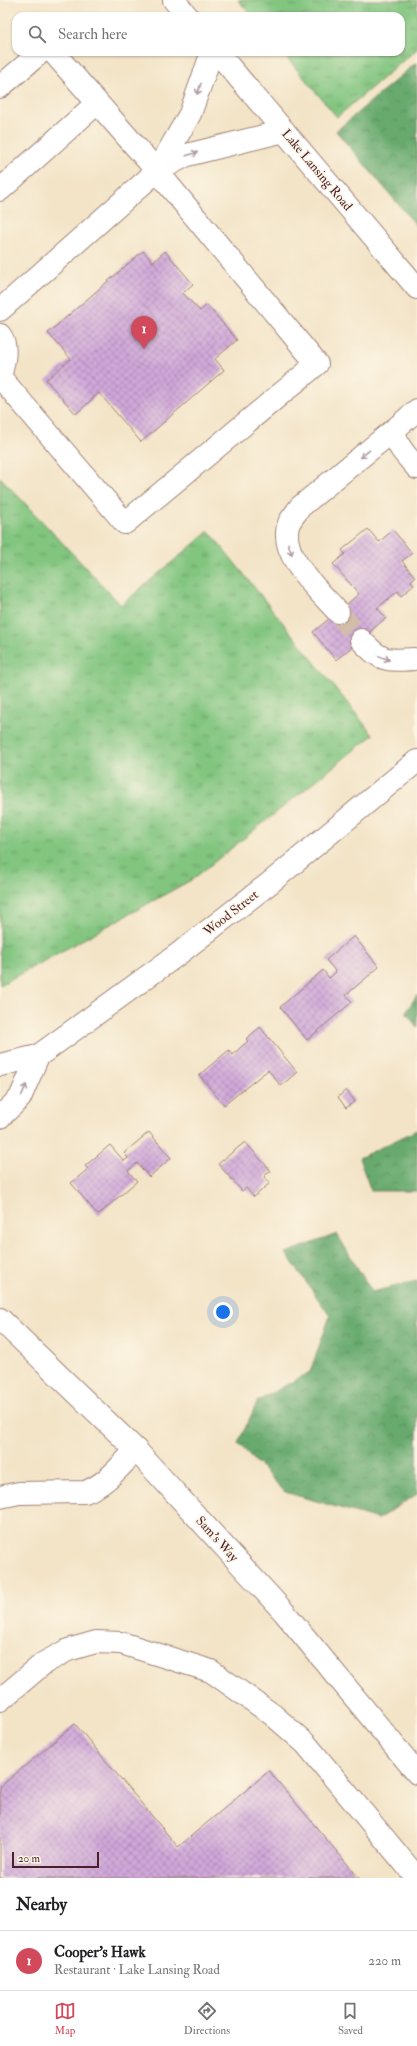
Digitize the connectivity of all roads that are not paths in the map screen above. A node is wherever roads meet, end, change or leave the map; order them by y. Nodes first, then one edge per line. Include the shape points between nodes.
1 (174, 0) edge
2 (184, 12) edge
3 (36, 56) edge
4 (56, 56) edge
5 (211, 56) edge
6 (221, 56) edge
7 (0, 87) edge
8 (97, 103) junction
9 (284, 131) junction
10 (157, 171) junction
11 (0, 190) edge
12 (417, 288) edge
13 (0, 310) edge
14 (0, 335) edge
15 (417, 410) edge
16 (395, 429) junction
17 (417, 468) edge
18 (338, 612) tunnel mouth
19 (361, 640) tunnel mouth
20 (416, 661) edge
21 (417, 761) edge
22 (38, 1056) junction
23 (0, 1065) edge
24 (0, 1117) edge
25 (0, 1319) edge
26 (136, 1450) junction
27 (1, 1495) edge
28 (0, 1700) edge
29 (417, 1773) edge
30 (417, 1878) edge

1 - 2 street
3 - 7 street
4 - 8 street
5 -> 10 street via 190,114
6 - 9 street, Lake Lansing Road
8 - 10 street
8 - 11 street
10 -> 9 street via 187,155
9 - 12 street, Lake Lansing Road
10 - 13 street
10 - 14 street via 318,364 125,523 0,377 5,354
15 - 16 street
16 - 17 street via 394,438
16 -> 18 street via 300,507 290,522 287,537 290,551 298,566
19 -> 20 street via 374,654 389,661
21 - 22 street, Wood Street via 248,901
22 - 23 street, Wood Street
24 -> 22 street via 20,1098
25 - 26 street, Sam's Way
26 - 27 street via 108,1479 85,1492
26 - 29 street, Sam's Way via 284,1612
28 - 30 street via 44,1663 68,1650 96,1642 122,1643 211,1671 273,1715 306,1744

